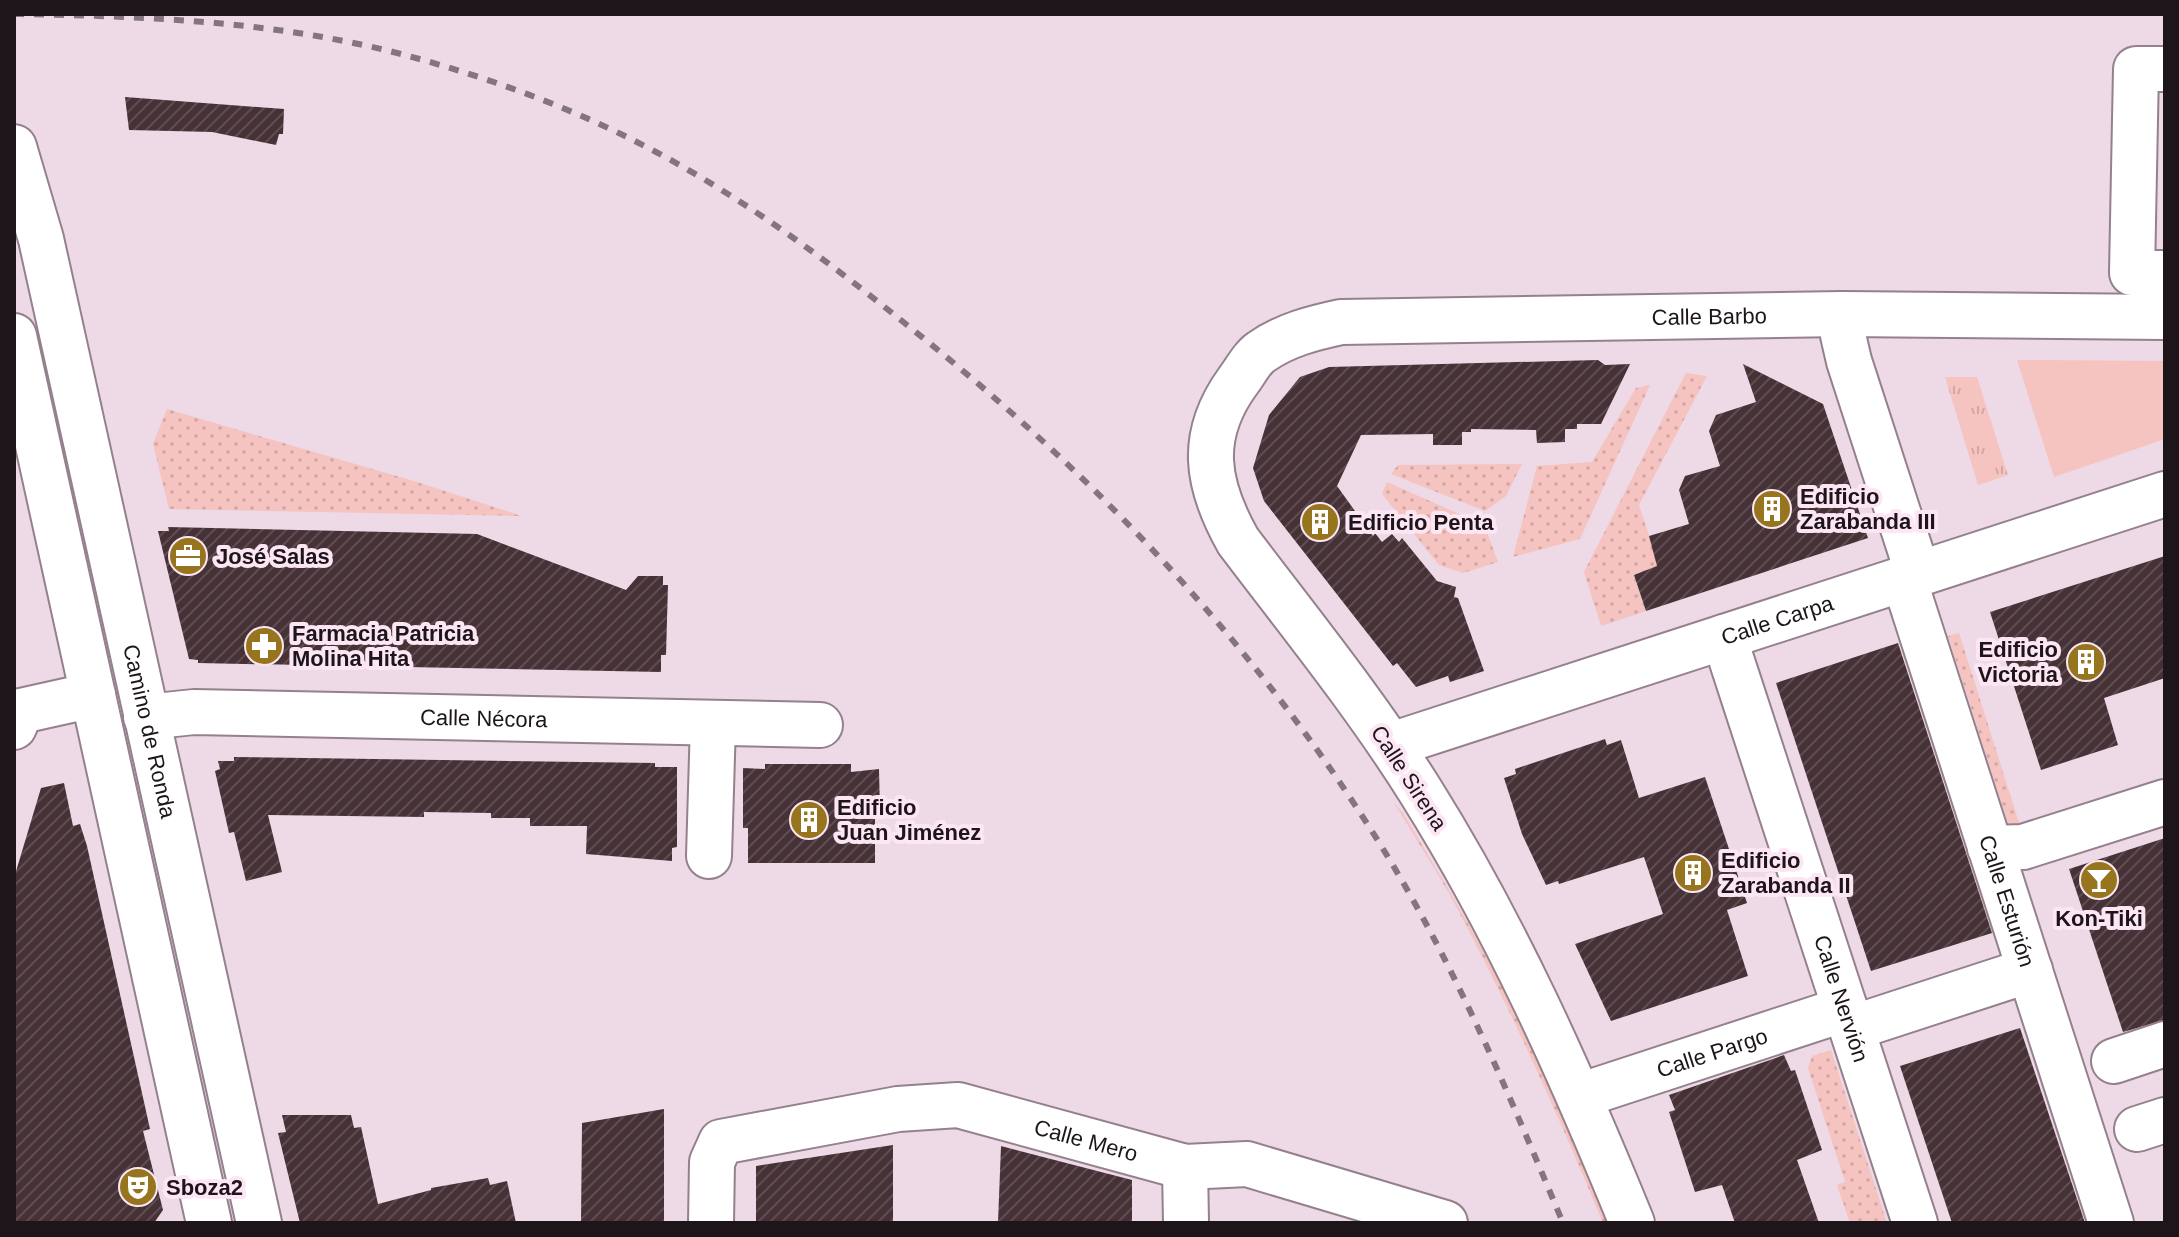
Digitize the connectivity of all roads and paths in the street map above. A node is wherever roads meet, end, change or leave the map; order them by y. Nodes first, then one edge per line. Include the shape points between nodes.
1 (2165, 69) edge
2 (14, 147) edge
3 (23, 243) edge
4 (2165, 273) edge
5 (1843, 314) junction
6 (2165, 317) edge
7 (14, 336) edge
8 (1259, 353) joint
9 (2165, 494) edge
10 (1911, 576) junction
11 (1724, 637) junction
12 (93, 695) junction
13 (146, 717) junction
14 (713, 723) junction
15 (820, 725) dead end
16 (14, 727) edge
17 (1391, 745) junction
18 (2165, 802) edge
19 (1990, 848) junction
20 (709, 856) dead end
21 (2030, 970) junction
22 (1848, 1019) junction
23 (2165, 1044) edge
24 (2114, 1061) dead end
25 (1579, 1096) junction
26 (1185, 1167) junction
27 (209, 1223) edge
28 (259, 1223) edge
29 (711, 1223) edge
30 (1186, 1223) edge
31 (1445, 1223) edge
32 (1632, 1223) edge
33 (1915, 1223) edge
34 (2111, 1223) edge

1 - 4 street via 2136,69 2132,273
2 - 3 street, Camino de Ronda
3 - 13 street, Camino de Ronda
5 - 6 street, Calle Barbo
5 - 8 street, Calle Barbo via 1341,322 1300,331
5 - 10 street, Calle Esturión via 1849,361
7 - 12 street, Camino de Ronda
8 - 17 street, Calle Sirena via 1225,399 1210,443 1213,483 1238,541
9 - 10 street, Calle Carpa
10 - 11 street, Calle Carpa
10 - 19 street, Calle Esturión
11 - 17 street, Calle Carpa
11 - 22 street, Calle Nervión
12 - 16 street via 21,711
12 - 27 street, Camino de Ronda
13 - 14 street, Calle Nécora via 194,712
13 - 28 street, Camino de Ronda
14 - 15 street, Calle Nécora
14 - 20 street
17 - 25 street, Calle Sirena via 1512,949
18 - 19 street via 2023,847
19 - 21 street, Calle Esturión
21 - 22 street, Calle Pargo
21 - 34 street, Calle Esturión
22 - 25 street, Calle Pargo
22 - 33 street, Calle Nervión
23 - 24 street
25 - 32 street, Calle Sirena
26 - 29 street, Calle Mero via 958,1105 898,1109 721,1142 712,1162
26 - 30 street
26 - 31 street, Calle Mero via 1247,1164

